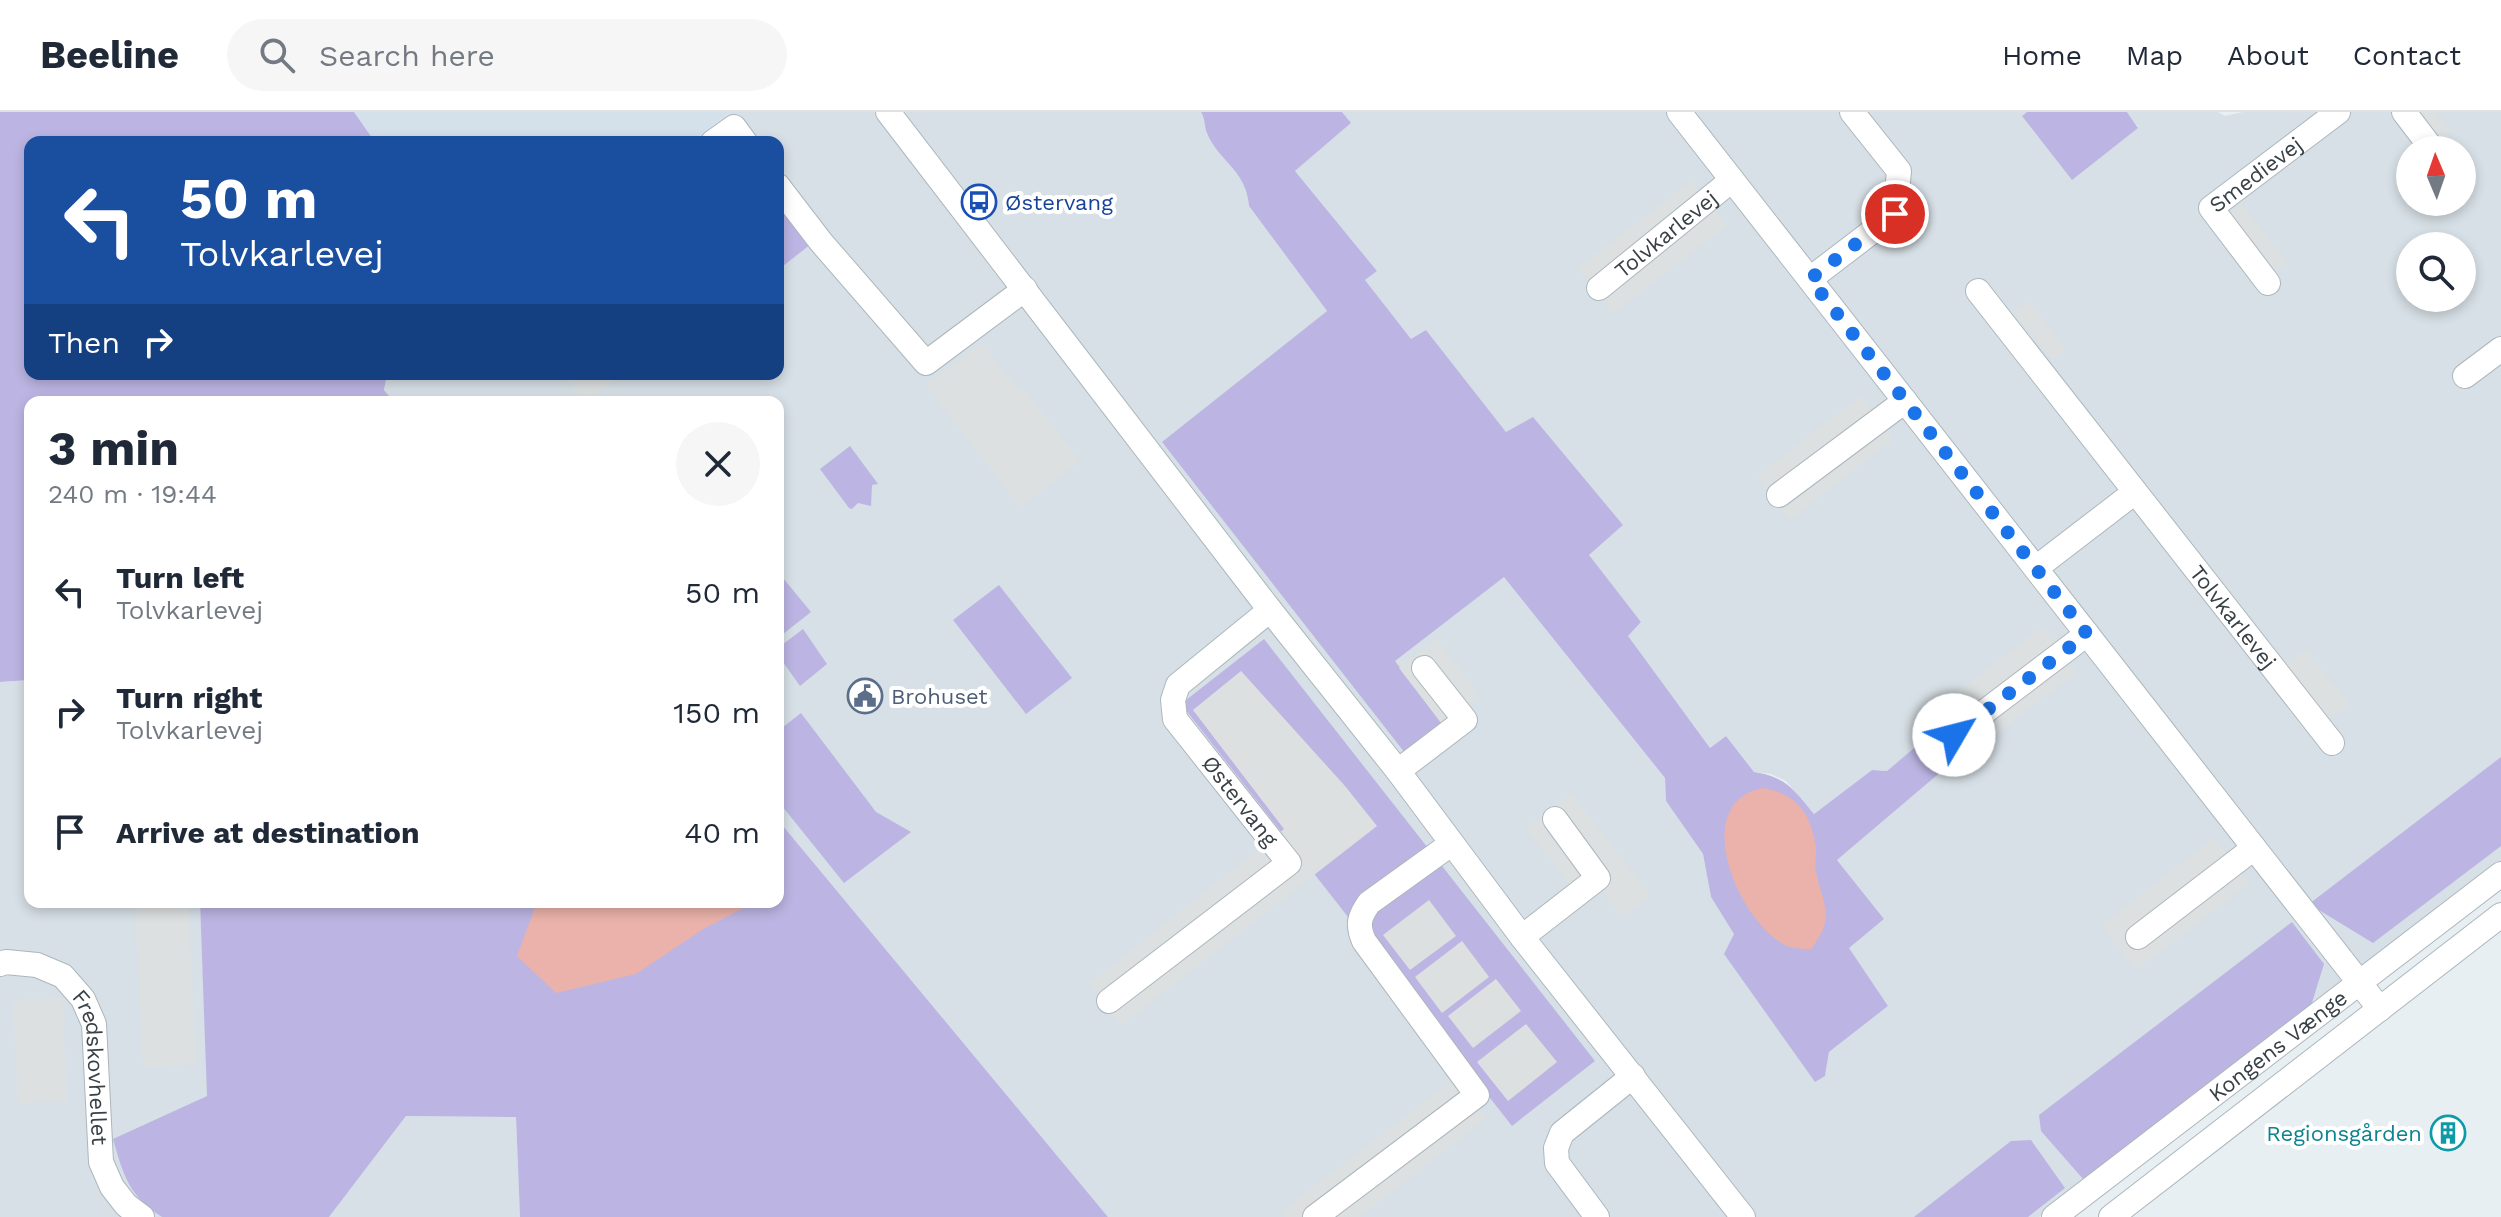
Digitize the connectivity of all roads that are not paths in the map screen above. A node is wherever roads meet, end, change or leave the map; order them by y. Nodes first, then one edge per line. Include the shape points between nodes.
1 (888, 112) edge
2 (1679, 112) edge
3 (1852, 112) edge
4 (2338, 112) edge
5 (2404, 112) edge
6 (721, 136) edge
7 (741, 136) edge
8 (2422, 136) edge
9 (1732, 180) junction
10 (784, 194) edge
11 (1810, 279) junction
12 (2268, 283) dead end
13 (1599, 288) dead end
14 (1025, 289) junction
15 (1978, 291) dead end
16 (2501, 349) edge
17 (2465, 376) dead end
18 (1905, 401) junction
19 (2135, 492) junction
20 (1779, 495) dead end
21 (2036, 568) junction
22 (1270, 610) junction
23 (2087, 634) junction
24 (1424, 668) dead end
25 (1954, 735) dead end
26 (2332, 743) dead end
27 (1398, 771) junction
28 (1555, 819) dead end
29 (1451, 844) junction
30 (2254, 848) junction
31 (2501, 874) edge
32 (2501, 915) edge
33 (1522, 937) junction
34 (2138, 937) dead end
35 (0, 964) edge
36 (2359, 982) junction
37 (1109, 1001) dead end
38 (2380, 1009) junction
39 (1633, 1076) junction
40 (142, 1217) edge
41 (1315, 1217) edge
42 (1597, 1217) edge
43 (1743, 1217) edge
44 (2054, 1217) edge
45 (2111, 1217) edge

1 - 14 street
2 - 9 street, Tolvkarlevej
3 - 11 street via 1899,171 1895,214
4 - 12 street, Smedievej via 2211,208
5 - 8 street
6 - 7 street via 734,127
9 - 11 street, Tolvkarlevej
9 - 13 street, Tolvkarlevej
10 - 14 street via 926,363
11 - 18 street, Tolvkarlevej
14 - 22 street
15 - 19 street, Tolvkarlevej
16 - 17 street
18 - 20 street
18 - 21 street, Tolvkarlevej
19 - 21 street
19 - 26 street, Tolvkarlevej
21 - 23 street, Tolvkarlevej
22 - 27 street
22 - 37 street, Østervang via 1178,685 1173,700 1175,719 1289,863
23 - 25 street
23 - 30 street, Tolvkarlevej
24 - 27 street via 1465,720
27 - 29 street
28 - 33 street via 1598,878
29 - 33 street
29 - 41 street via 1369,903 1359,928 1477,1095
30 - 34 street
30 - 36 street, Tolvkarlevej
31 - 36 street, Kongens Vænge
32 - 38 street, Kongens Vænge
33 - 39 street
35 - 40 street, Fredskovhellet via 37,965 63,976 83,999 94,1024 101,1162 112,1187
36 - 38 street, Tolvkarlevej
36 - 44 street, Kongens Vænge
38 - 45 street, Kongens Vænge
39 - 42 street via 1562,1133 1556,1148 1557,1163
39 - 43 street

